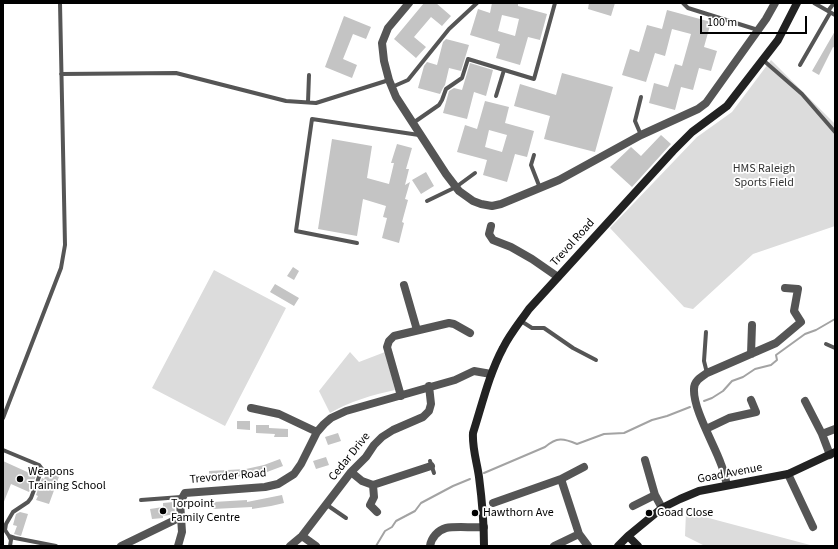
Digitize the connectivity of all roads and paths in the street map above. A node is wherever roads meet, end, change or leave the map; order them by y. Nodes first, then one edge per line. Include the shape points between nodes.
1 (60, 3) edge
2 (409, 3) edge
3 (477, 3) edge
4 (555, 3) edge
5 (683, 3) edge
6 (776, 3) edge
7 (796, 3) edge
8 (814, 3) edge
9 (834, 3) edge
10 (829, 12) junction
11 (835, 15) edge
12 (758, 30) junction
13 (763, 60) junction
14 (800, 65) dead end
15 (504, 70) junction
16 (61, 74) junction
17 (310, 75) dead end
18 (390, 84) junction
19 (496, 96) dead end
20 (641, 97) dead end
21 (308, 102) junction
22 (413, 123) junction
23 (835, 132) edge
24 (420, 135) junction
25 (641, 135) junction
26 (534, 155) dead end
27 (475, 173) dead end
28 (456, 187) junction
29 (540, 188) junction
30 (427, 201) dead end
31 (491, 226) dead end
32 (357, 243) dead end
33 (558, 277) junction
34 (404, 285) dead end
35 (785, 288) dead end
36 (520, 321) junction
37 (752, 325) dead end
38 (417, 330) junction
39 (706, 332) dead end
40 (470, 333) dead end
41 (826, 344) dead end
42 (835, 348) edge
43 (751, 354) junction
44 (596, 360) dead end
45 (707, 373) junction
46 (492, 374) junction
47 (429, 386) junction
48 (401, 396) junction
49 (751, 400) dead end
50 (805, 401) dead end
51 (251, 408) dead end
52 (3, 418) edge
53 (706, 429) junction
54 (835, 429) edge
55 (317, 432) junction
56 (822, 434) junction
57 (3, 450) edge
58 (833, 454) edge
59 (645, 460) dead end
60 (432, 467) dead end
61 (584, 467) dead end
62 (351, 472) junction
63 (788, 474) junction
64 (561, 479) junction
65 (373, 485) junction
66 (727, 485) junction
67 (656, 495) junction
68 (181, 497) junction
69 (141, 500) dead end
70 (493, 503) dead end
71 (327, 505) junction
72 (633, 506) dead end
73 (662, 508) junction
74 (377, 512) dead end
75 (181, 517) junction
76 (346, 518) dead end
77 (484, 527) junction
78 (813, 527) dead end
79 (579, 534) junction
80 (9, 536) junction
81 (302, 536) junction
82 (628, 536) junction
83 (10, 546) edge
84 (56, 546) edge
85 (121, 546) edge
86 (178, 546) edge
87 (290, 546) edge
88 (316, 546) edge
89 (430, 546) edge
90 (484, 546) edge
91 (554, 546) edge
92 (588, 546) edge
93 (618, 546) edge
94 (638, 546) edge

1 - 16 lane
2 - 18 street via 388,28 382,43
3 - 18 lane via 449,30 408,80
4 - 15 lane via 534,79
5 - 12 lane via 688,8
6 - 12 street
7 - 13 street, Trevol Road via 778,40
8 - 10 lane
9 - 10 lane
10 - 11 lane
10 - 14 lane
12 - 25 street via 706,103
13 - 23 lane via 802,94
13 - 33 street, Trevol Road via 727,106 692,132 673,151
15 - 19 lane
15 - 22 lane via 468,59 462,78 446,89 439,105
16 - 21 lane via 176,73 286,101
16 - 52 lane via 64,256
17 - 21 lane
18 - 21 lane via 316,103
18 - 22 street
20 - 25 lane via 635,121
22 - 24 street
24 - 28 street
24 - 32 lane via 312,119 296,231
25 - 29 street
26 - 29 lane via 530,165
27 - 28 lane
28 - 29 street via 473,201 492,206
28 - 30 lane
31 - 33 street via 489,234 493,240 511,247
33 - 36 street, Trevol Road
34 - 38 street
35 - 43 street via 798,289 794,311 801,322 776,343
36 - 44 lane via 532,328 544,328
36 - 46 street, Trevol Road via 502,348
37 - 43 street
38 - 40 street via 449,323
38 - 48 street via 394,336 387,347
39 - 45 lane via 704,361
41 - 42 lane
43 - 45 street
45 - 53 street via 697,380 694,390
46 - 47 street, Trevorder Road via 474,371 454,380
46 - 77 street, Trevol Road via 473,433
47 - 48 street, Trevorder Road
47 - 62 street, Cedar Drive via 429,411 423,417 382,437
48 - 55 street, Trevorder Road via 346,411 331,418
49 - 53 street via 756,412 728,418
50 - 56 street
51 - 55 street via 279,414
53 - 66 street
54 - 56 street
55 - 68 street, Trevorder Road via 294,474 278,484 185,493
56 - 58 street
57 - 80 lane via 39,465 42,469 32,498 13,512 6,524 5,530
58 - 63 street, Goad Avenue
59 - 67 street
60 - 65 street
61 - 64 street
62 - 65 street via 362,481
62 - 71 street, Cedar Drive
63 - 66 street, Goad Avenue
63 - 78 street
64 - 70 street
64 - 79 street
65 - 74 street via 374,497 370,505
66 - 73 street, Goad Avenue via 699,491
67 - 72 street
67 - 73 street
68 - 69 lane
68 - 75 street, Trevorder Road
71 - 76 lane
71 - 81 street, Cedar Drive
73 - 82 street, Goad Avenue
75 - 85 street
75 - 86 street, Trevorder Road via 182,532
77 - 89 street via 445,528 434,537
77 - 90 street, Trevol Road
79 - 91 street
79 - 92 street
80 - 83 lane
80 - 84 lane
81 - 87 street, Cedar Drive
81 - 88 street
82 - 93 street, Goad Avenue
82 - 94 street

